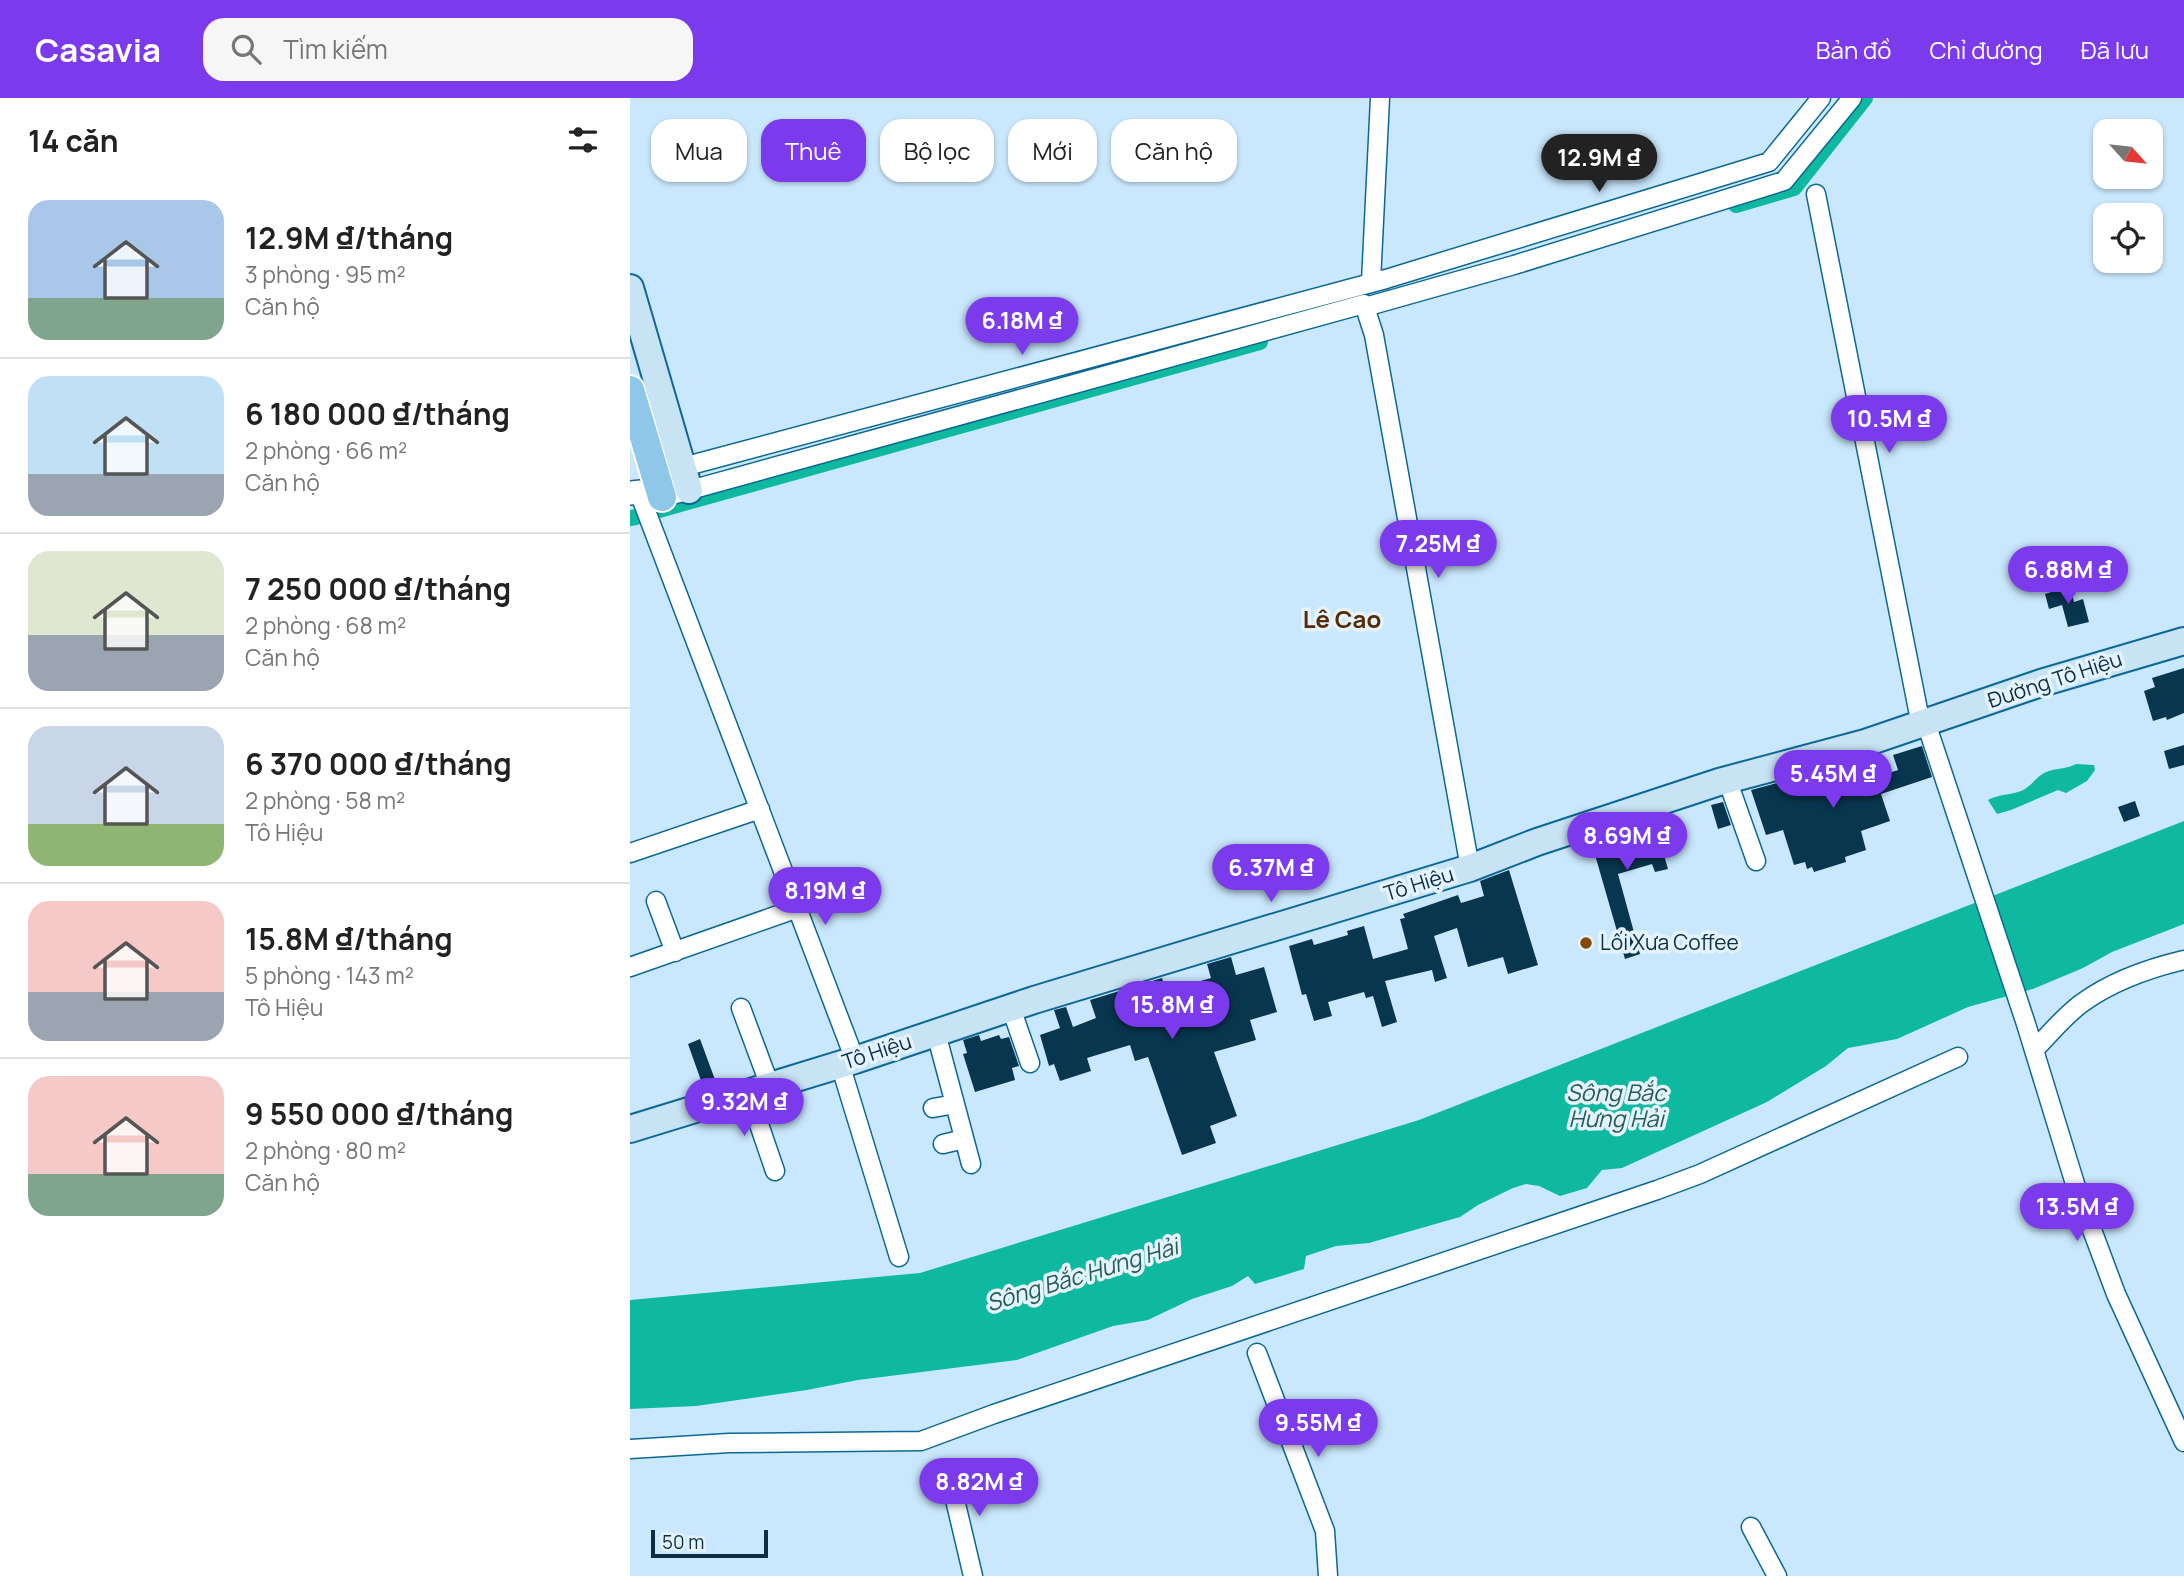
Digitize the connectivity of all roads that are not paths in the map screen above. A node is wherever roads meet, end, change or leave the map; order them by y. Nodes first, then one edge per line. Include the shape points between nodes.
1 (1380, 98) edge
2 (1821, 98) edge
3 (1852, 98) edge
4 (1816, 194) dead end
5 (1371, 282) junction
6 (630, 288) edge
7 (1345, 289) junction
8 (1358, 308) junction
9 (630, 390) edge
10 (686, 479) junction
11 (641, 500) edge
12 (2184, 641) edge
13 (1923, 724) junction
14 (1727, 779) junction
15 (760, 809) junction
16 (630, 853) edge
17 (1756, 861) dead end
18 (1470, 868) junction
19 (656, 901) dead end
20 (797, 908) junction
21 (675, 952) junction
22 (2184, 960) edge
23 (630, 967) edge
24 (740, 1008) dead end
25 (1011, 1008) junction
26 (936, 1033) junction
27 (2034, 1050) junction
28 (1958, 1057) dead end
29 (848, 1062) junction
30 (1030, 1063) dead end
31 (759, 1089) junction
32 (955, 1104) junction
33 (933, 1108) dead end
34 (630, 1129) edge
35 (964, 1139) junction
36 (943, 1144) dead end
37 (971, 1164) dead end
38 (775, 1171) dead end
39 (900, 1257) dead end
40 (1257, 1353) dead end
41 (2184, 1442) edge
42 (630, 1449) edge
43 (948, 1470) dead end
44 (1751, 1527) dead end
45 (973, 1576) edge
46 (1328, 1576) edge
47 (1777, 1576) edge

1 - 5 street
2 - 5 street via 1769,162
3 - 8 street via 1784,181
4 - 13 street
5 - 7 street
6 - 10 main road
7 - 8 street
7 - 10 street
8 - 10 street
8 - 18 street via 1374,335
9 - 11 main road
10 - 11 street
11 - 15 street
12 - 13 main road, Đường Tô Hiệu
13 - 14 main road, Tô Hiệu
13 - 27 street
14 - 17 street
14 - 18 main road, Tô Hiệu
15 - 16 street
15 - 20 street
18 - 25 main road, Tô Hiệu
19 - 21 street
20 - 21 street
20 - 29 street
21 - 23 street
22 - 27 street via 2110,986 2081,1004
24 - 31 street
25 - 26 main road, Tô Hiệu
25 - 30 street
26 - 29 main road, Tô Hiệu
26 - 32 street
27 - 41 street via 2076,1187 2116,1294
28 - 42 street via 1700,1174 1636,1198 921,1441
29 - 31 main road, Tô Hiệu
29 - 39 street
31 - 34 main road, Tô Hiệu
31 - 38 street
32 - 33 street
32 - 35 street
35 - 36 street
35 - 37 street
40 - 46 street via 1325,1531
43 - 45 street
44 - 47 street

